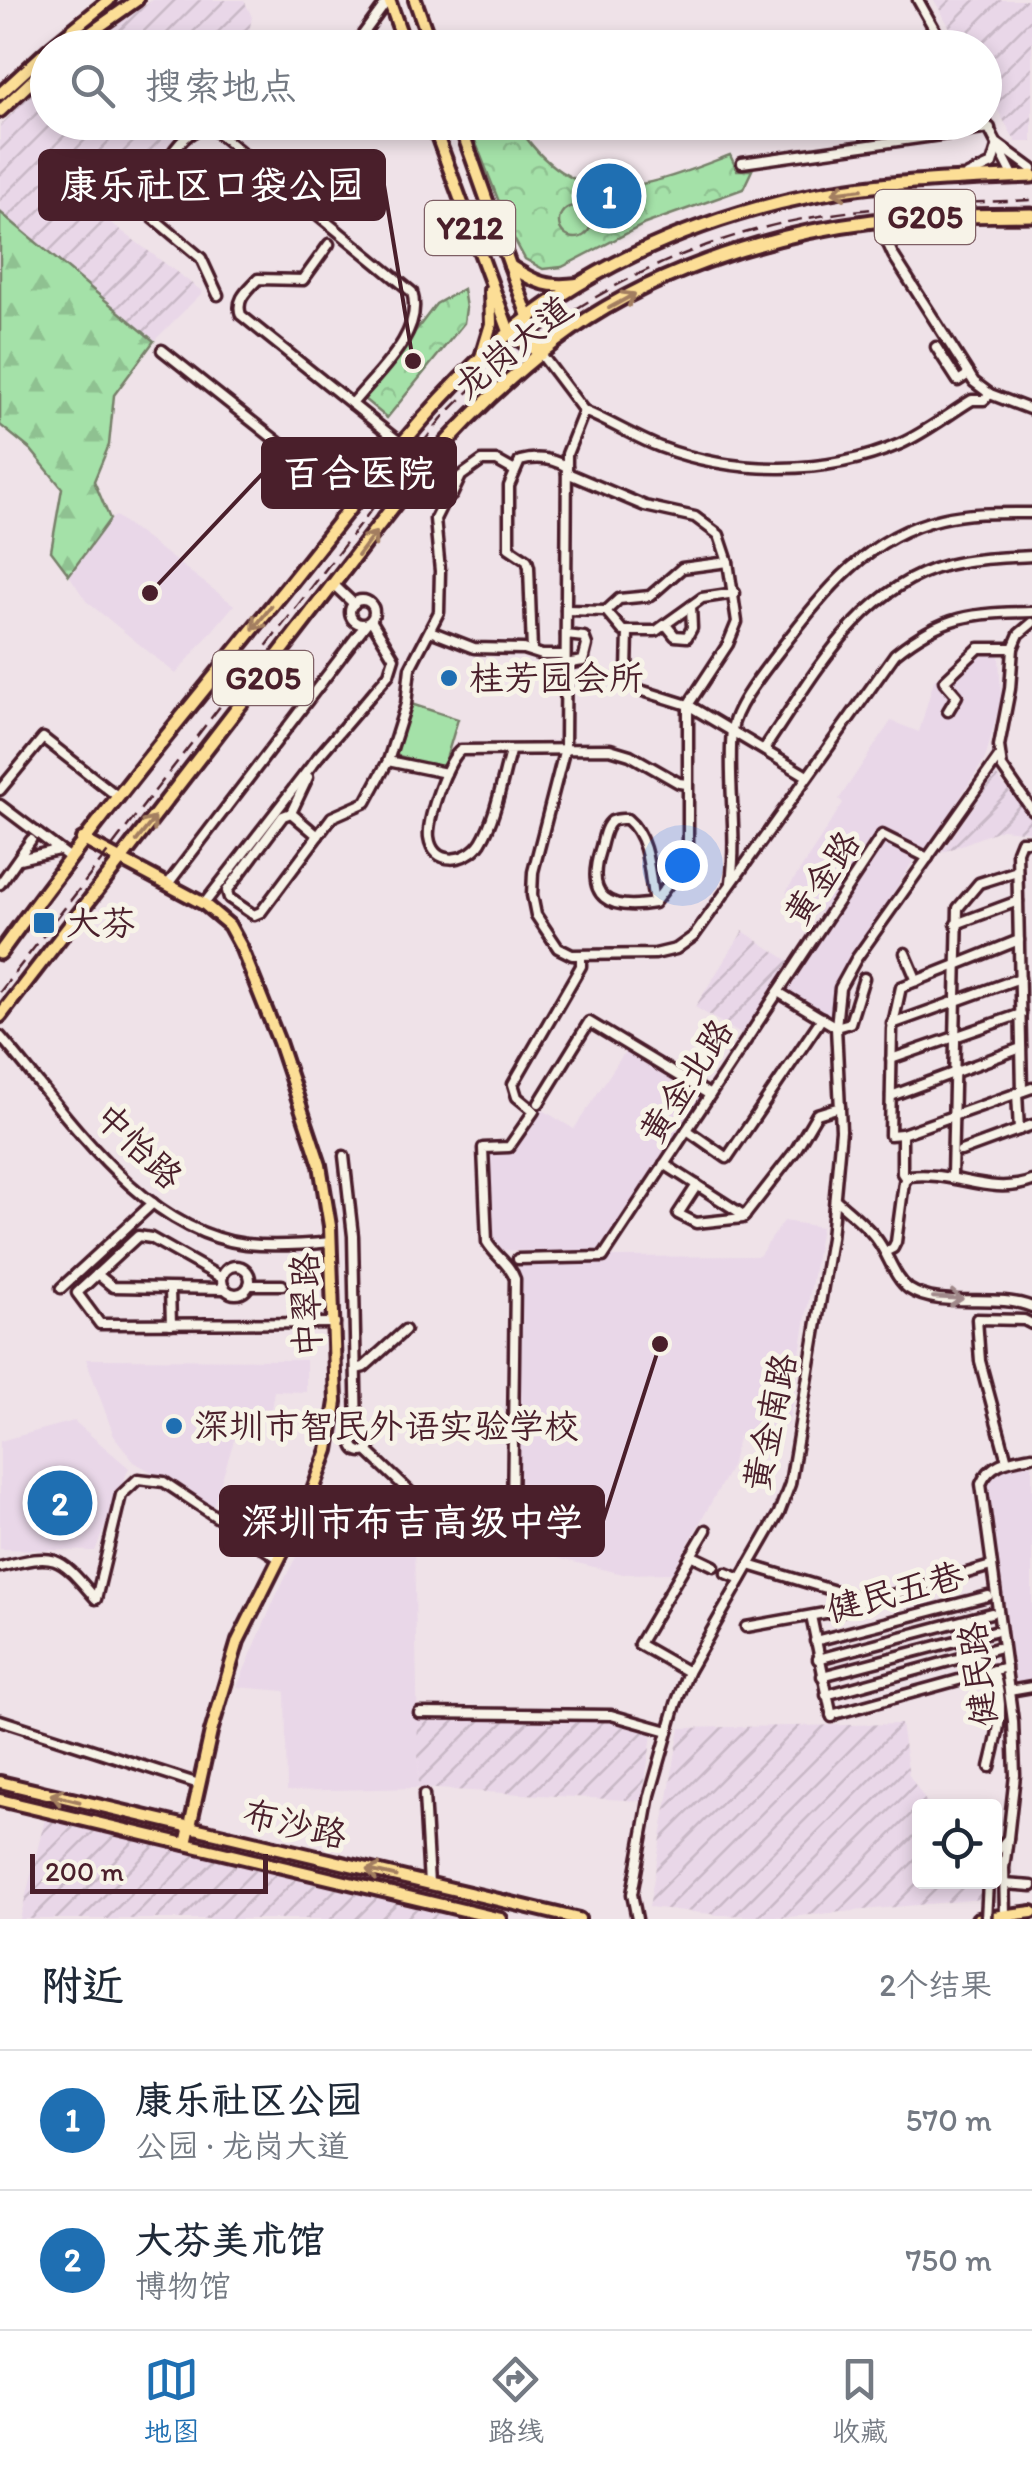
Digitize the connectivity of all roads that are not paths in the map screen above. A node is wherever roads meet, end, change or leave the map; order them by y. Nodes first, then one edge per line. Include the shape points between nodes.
1 (106, 0) edge
2 (126, 0) edge
3 (136, 0) edge
4 (388, 0) edge
5 (415, 0) edge
6 (918, 0) edge
7 (75, 30) edge
8 (82, 30) edge
9 (86, 30) edge
10 (366, 30) edge
11 (399, 30) edge
12 (426, 30) edge
13 (936, 30) edge
14 (30, 70) edge
15 (30, 83) edge
16 (0, 94) edge
17 (0, 111) edge
18 (181, 140) edge
19 (227, 140) edge
20 (438, 140) edge
21 (465, 140) edge
22 (905, 140) edge
23 (996, 140) edge
24 (998, 144) junction
25 (468, 148) junction
26 (444, 158) junction
27 (742, 163) dead end
28 (1032, 169) edge
29 (1032, 176) edge
30 (1014, 177) junction
31 (948, 181) junction
32 (1032, 215) edge
33 (877, 220) junction
34 (330, 244) dead end
35 (510, 266) junction
36 (489, 280) junction
37 (584, 283) junction
38 (218, 295) dead end
39 (529, 317) junction
40 (510, 334) junction
41 (936, 347) dead end
42 (162, 350) dead end
43 (541, 354) junction
44 (481, 358) junction
45 (969, 374) junction
46 (990, 394) junction
47 (352, 404) junction
48 (1032, 410) edge
49 (584, 411) junction
50 (402, 444) junction
51 (514, 470) junction
52 (567, 470) junction
53 (355, 503) junction
54 (1032, 513) edge
55 (1032, 556) edge
56 (728, 562) junction
57 (335, 586) junction
58 (735, 594) junction
59 (354, 604) junction
60 (692, 606) junction
61 (566, 610) junction
62 (606, 610) junction
63 (1032, 612) edge
64 (369, 622) junction
65 (1032, 623) edge
66 (667, 626) junction
67 (430, 631) junction
68 (628, 632) junction
69 (566, 635) junction
70 (1013, 648) junction
71 (532, 651) junction
72 (565, 659) junction
73 (688, 705) junction
74 (948, 711) dead end
75 (732, 729) junction
76 (564, 748) junction
77 (764, 749) junction
78 (510, 752) junction
79 (1000, 757) junction
80 (388, 761) junction
81 (314, 764) junction
82 (446, 773) junction
83 (807, 776) junction
84 (688, 784) junction
85 (0, 790) edge
86 (117, 796) junction
87 (0, 805) edge
88 (1032, 810) edge
89 (291, 814) junction
90 (318, 836) junction
91 (82, 839) junction
92 (31, 840) dead end
93 (1032, 841) edge
94 (64, 854) junction
95 (122, 858) junction
96 (928, 858) junction
97 (17, 860) junction
98 (1018, 871) junction
99 (0, 884) edge
100 (168, 884) junction
101 (731, 884) junction
102 (1018, 901) junction
103 (654, 903) junction
104 (204, 904) junction
105 (956, 924) junction
106 (1019, 940) junction
107 (1, 949) edge
108 (905, 953) dead end
109 (581, 956) junction
110 (956, 965) junction
111 (864, 978) dead end
112 (1020, 978) junction
113 (917, 981) junction
114 (778, 992) junction
115 (955, 1002) junction
116 (1021, 1014) junction
117 (0, 1016) edge
118 (822, 1018) junction
119 (892, 1024) junction
120 (836, 1027) junction
121 (0, 1036) edge
122 (955, 1037) junction
123 (1022, 1048) junction
124 (891, 1059) junction
125 (954, 1073) junction
126 (1024, 1091) edge
127 (710, 1095) junction
128 (891, 1096) junction
129 (539, 1103) dead end
130 (840, 1107) junction
131 (954, 1116) junction
132 (1032, 1125) edge
133 (687, 1130) junction
134 (1019, 1130) junction
135 (902, 1134) junction
136 (961, 1151) dead end
137 (344, 1156) dead end
138 (664, 1164) junction
139 (952, 1176) junction
140 (906, 1178) junction
141 (1032, 1180) edge
142 (697, 1185) junction
143 (835, 1199) junction
144 (152, 1203) junction
145 (746, 1216) junction
146 (330, 1242) junction
147 (242, 1244) junction
148 (885, 1252) junction
149 (518, 1259) dead end
150 (238, 1266) junction
151 (97, 1274) junction
152 (222, 1278) junction
153 (249, 1285) junction
154 (282, 1285) dead end
155 (61, 1288) dead end
156 (170, 1290) junction
157 (226, 1290) junction
158 (1032, 1307) edge
159 (334, 1323) junction
160 (172, 1324) junction
161 (1032, 1324) edge
162 (405, 1330) dead end
163 (356, 1369) junction
164 (1032, 1456) edge
165 (1007, 1461) junction
166 (706, 1530) dead end
167 (292, 1532) junction
168 (432, 1534) junction
169 (691, 1556) junction
170 (278, 1558) junction
171 (750, 1565) junction
172 (714, 1566) dead end
173 (991, 1566) junction
174 (0, 1567) edge
175 (726, 1572) dead end
176 (741, 1579) junction
177 (988, 1596) dead end
178 (862, 1597) junction
179 (991, 1613) dead end
180 (811, 1616) junction
181 (746, 1627) dead end
182 (994, 1631) dead end
183 (815, 1641) junction
184 (997, 1648) dead end
185 (818, 1659) junction
186 (1006, 1667) junction
187 (993, 1670) junction
188 (688, 1672) junction
189 (822, 1676) junction
190 (1032, 1687) edge
191 (1009, 1691) junction
192 (826, 1695) junction
193 (419, 1712) dead end
194 (0, 1720) edge
195 (668, 1731) junction
196 (990, 1767) dead end
197 (0, 1782) edge
198 (199, 1784) junction
199 (424, 1794) dead end
200 (0, 1800) edge
201 (190, 1828) junction
202 (1008, 1838) junction
203 (186, 1844) junction
204 (1002, 1845) edge
205 (430, 1884) junction
206 (1004, 1884) junction
207 (1032, 1886) edge
208 (988, 1889) edge
209 (1032, 1912) edge
210 (1005, 1916) junction
211 (501, 1919) edge
212 (578, 1919) edge
213 (637, 1919) edge
214 (978, 1919) edge
215 (986, 1919) edge

1 - 7 main road
2 - 8 main road
3 - 9 main road
4 - 10 street
4 - 11 main road
5 - 12 main road
6 - 13 street
14 - 16 main road
15 - 17 main road
18 - 38 street via 147,206 202,258
19 - 47 street via 412,292 415,313 404,338
20 - 26 main road, Y212
21 - 25 main road, Y212
22 - 27 street
23 - 24 street
24 - 28 street
24 - 30 street
24 - 31 street via 984,170
25 - 26 main road
25 - 35 main road, Y212
26 - 36 main road, Y212
29 - 30 highway, 龙岗大道 / G205
30 - 31 highway, 龙岗大道 / G205
31 -> 37 highway, 龙岗大道 / G205 via 816,194 750,210 630,256
32 - 33 highway, 龙岗大道 / G205
43 -> 33 highway, 龙岗大道 / G205 via 615,305 703,264 764,243
33 - 45 street
34 - 47 street via 302,280 264,276 238,307
35 - 37 main road via 552,287
35 - 39 main road, Y212
36 - 40 main road, Y212
36 - 44 main road via 490,324
37 - 39 highway, 龙岗大道 / G205
39 - 40 highway, 龙岗大道 / G205
39 - 43 main road, Y212
40 - 43 main road
40 - 44 highway, 龙岗大道 / G205
41 - 45 street via 958,381
42 - 53 street
43 - 49 street
57 -> 43 highway, 龙岗大道 / G205 via 460,425
44 - 50 highway, 龙岗大道 / G205
45 - 46 street
46 - 48 street
46 - 49 street via 901,444 784,468 691,457
47 - 50 street
49 - 52 street
50 - 53 highway, 龙岗大道 / G205
51 - 52 street via 530,458 557,461
51 - 67 street via 482,461 461,476 443,503 435,519 440,594
51 - 71 street via 509,548 529,567
52 - 56 street via 645,506 696,517 719,534
52 - 61 street
53 -> 86 highway, 龙岗大道 / G205
54 - 75 street via 939,519 853,563 764,671
55 - 77 street via 944,566 891,589 834,648
56 - 58 street
56 - 62 street via 682,568 650,596 619,600
57 - 59 street
95 -> 57 highway, 龙岗大道 / G205
58 - 60 street via 712,595
58 - 73 street via 738,622
59 - 64 street via 352,619
59 - 64 street via 371,604
60 - 66 street
60 - 66 street via 687,637
61 - 62 street
61 - 69 street
62 - 68 street
63 - 83 street via 962,616 916,638 895,654
64 - 81 street via 394,665
64 - 100 street
65 - 70 street
66 - 68 street
67 - 71 street via 474,648
67 - 80 street via 410,668
68 - 73 street via 631,682
69 - 72 street
69 - 72 street via 584,636 588,645 583,661
70 - 74 street via 980,648 944,682 957,696
70 - 79 street
71 - 72 street
72 - 76 street
73 - 75 street
73 - 84 street
75 - 77 street
75 - 101 street
76 - 78 street
76 - 84 street via 620,751
76 - 109 street via 532,895 545,932 558,948
77 - 83 street
78 - 82 street via 462,750
78 - 82 street via 483,838 458,860 443,858 428,833
79 - 88 street
79 - 96 street
80 - 82 street
80 - 90 street via 366,802 332,817
81 - 89 street
81 - 104 street
83 - 101 street
84 - 103 street via 684,863
85 - 86 street via 43,738
86 - 91 highway, 龙岗大道 / G205
87 - 94 street
89 - 90 street
89 - 90 street via 229,887 230,898 254,915 261,912
91 - 94 highway, 龙岗大道 / G205
91 - 95 main road, 中翠路
92 - 97 street
93 - 98 street via 1018,845
94 - 97 street
94 - 107 highway, 龙岗大道 / G205
95 - 100 main road, 中翠路
95 - 117 highway, 龙岗大道 / G205
96 - 114 street, 黄金路 via 882,835
96 - 120 street, 黄金南路 via 840,988
97 - 99 street
98 - 102 street
98 - 105 street via 979,883 958,908
100 - 104 main road, 中翠路
101 - 109 street via 694,936 676,949
102 - 105 street
102 - 106 street
103 - 103 street via 636,826 616,818 593,870 596,886 610,903
104 - 146 main road, 中翠路 via 229,925 241,947 279,1042 320,1166
105 - 110 street
106 - 110 street
106 - 112 street
108 - 113 street
109 - 168 street via 513,1084 516,1097 534,1111 509,1147 483,1148 488,1242 515,1279 511,1523 491,1536
110 - 113 street
110 - 115 street
111 - 120 street via 850,1023
112 - 115 street
112 - 116 street
113 - 119 street via 900,987
114 - 118 street
114 - 127 street, 黄金北路
115 - 119 street
115 - 122 street
116 - 122 street
116 - 123 street
118 - 120 street
118 - 133 street via 726,1158
119 - 124 street
120 - 130 street, 黄金南路
121 - 144 street, 中怡路 via 110,1166
122 - 124 street
122 - 125 street
123 - 125 street
123 - 126 street
124 - 128 street
125 - 128 street
125 - 131 street
126 - 131 street
126 - 134 street
127 - 129 street via 589,1022
127 - 133 street, 黄金北路
128 - 135 street via 890,1135
130 - 143 street, 黄金南路
130 - 145 street via 817,1114
131 - 135 street
131 - 139 street
132 - 134 street
133 - 138 street, 黄金北路
134 - 136 street
135 - 140 street
137 - 163 street
138 - 142 street
138 - 149 street, 黄金北路 via 603,1257
139 - 140 street
139 - 141 street via 988,1188
140 - 148 street via 896,1242
142 - 145 street
142 - 145 street via 678,1214 696,1223
143 - 148 street
143 - 171 street, 黄金南路 via 790,1484
144 - 147 street, 中怡路 via 199,1231
144 - 155 street
146 - 147 street, 中怡路
146 - 159 main road, 中翠路
147 - 150 street
148 -> 158 street via 901,1281 926,1296 1004,1299
150 - 152 street
150 - 153 street via 249,1275
151 - 152 street via 138,1236
151 - 156 street via 112,1287
151 - 160 street via 77,1293 100,1324
152 - 157 street
153 - 154 street
153 - 157 street via 240,1294
156 - 157 street
156 - 160 street
159 - 160 street
159 - 167 main road, 中翠路 via 336,1402 328,1450
161 - 165 street via 977,1319 980,1362
162 - 163 street
163 - 168 street via 357,1436 366,1435 367,1451 430,1511
164 - 165 street
165 - 173 street, 健民路 via 981,1484
166 - 169 street
167 - 168 street via 369,1543 399,1532
167 - 170 main road, 中翠路
169 - 172 street
169 - 188 street via 639,1644
170 - 174 street via 164,1482 138,1479 120,1495 96,1599 68,1567 49,1557
170 - 198 main road, 中翠路 via 238,1641
171 - 176 street, 黄金南路
171 - 178 street
173 - 178 street
173 - 186 street, 健民路
175 - 176 street
176 - 188 street, 黄金南路
177 - 183 street, 健民五巷
178 - 180 street via 853,1608
179 - 185 street
180 - 181 street
180 - 183 street
182 - 189 street
183 - 185 street
184 - 192 street
185 - 189 street
186 - 187 street
186 - 191 street, 健民路
187 - 192 street via 832,1716
187 - 196 street via 1002,1707
188 - 195 street, 黄金南路
189 - 192 street
190 - 191 street
191 - 202 street, 健民路 via 1015,1775
193 - 195 street via 611,1715
194 - 198 street
195 - 213 street, 黄金南路 via 632,1894
201 -> 197 main road, 布沙路
198 - 201 main road, 中翠路
199 - 205 street
200 - 203 main road, 布沙路
201 - 203 main road, 中翠路
205 -> 201 main road, 布沙路
202 - 204 street
202 - 206 street, 健民路
203 - 211 main road, 布沙路
205 - 212 main road, 布沙路
206 - 207 street
206 - 210 street, 健民路
208 - 215 street, bridge
209 - 210 main road
210 - 214 main road

